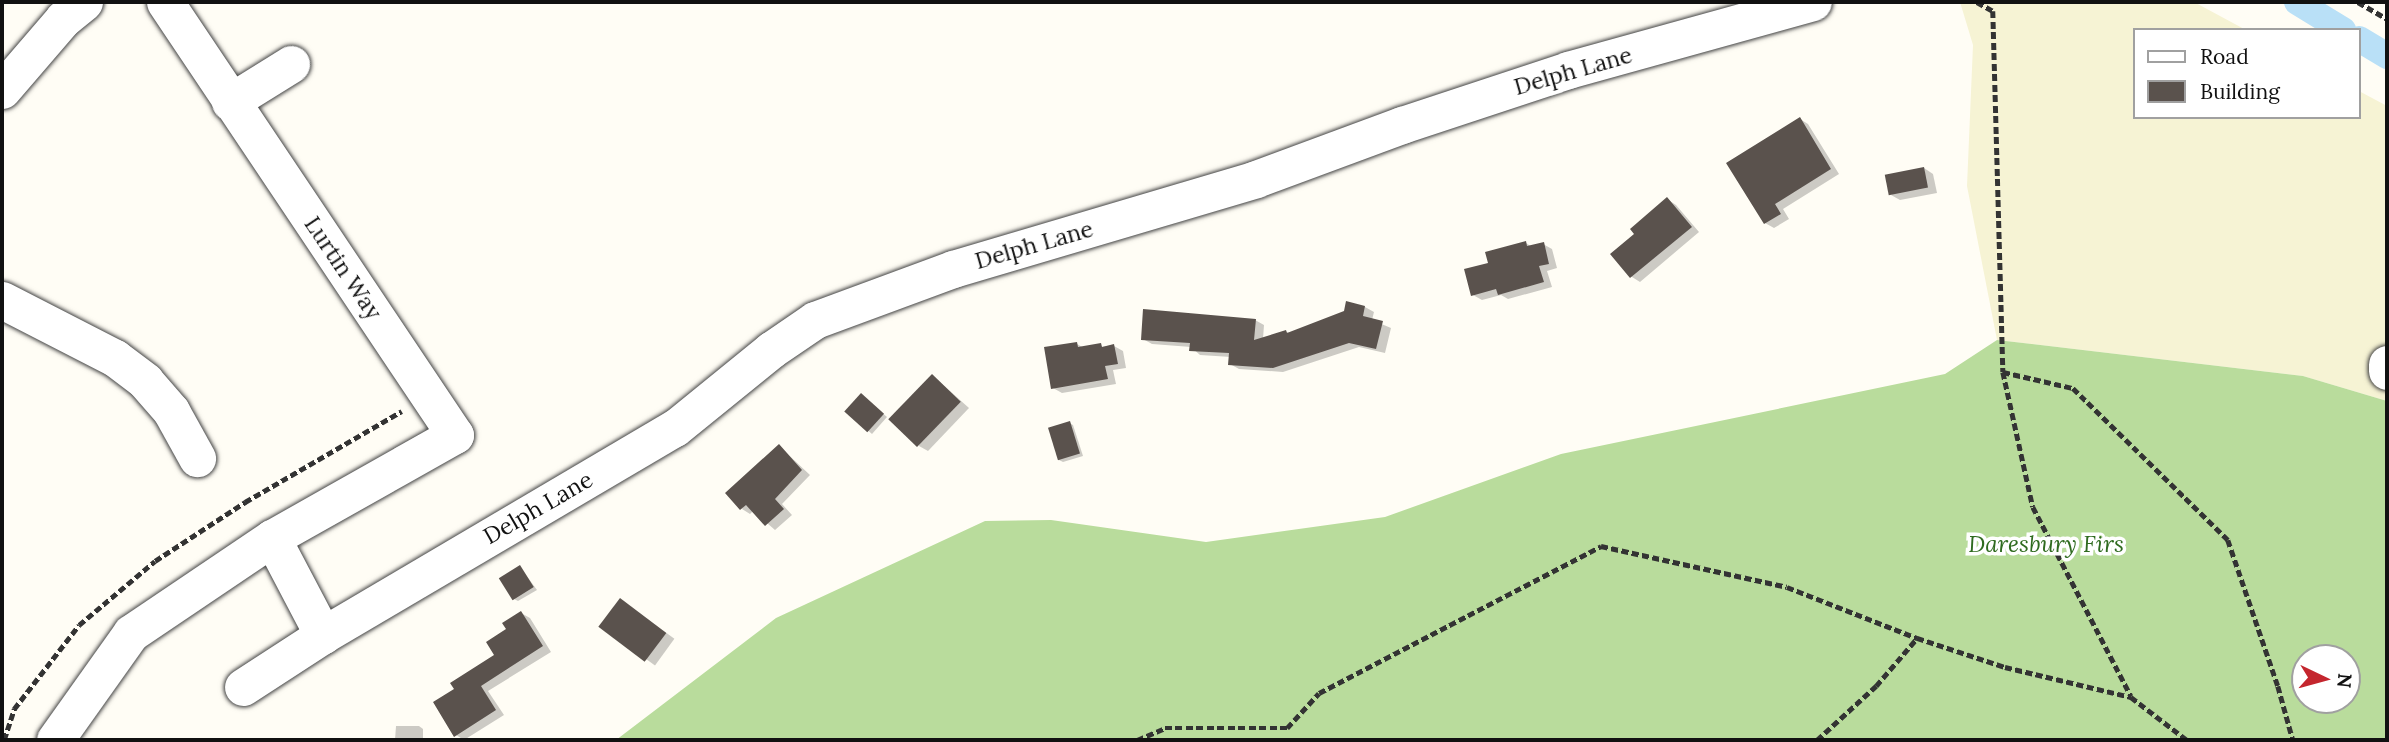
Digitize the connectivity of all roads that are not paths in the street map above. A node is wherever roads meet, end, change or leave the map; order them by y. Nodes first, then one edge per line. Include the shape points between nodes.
1 (84, 2) edge
2 (165, 2) edge
3 (1813, 2) edge
4 (291, 64) dead end
5 (2, 90) edge
6 (230, 102) junction
7 (2, 300) edge
8 (2387, 364) edge
9 (2387, 371) edge
10 (197, 458) dead end
11 (272, 538) junction
12 (323, 635) junction
13 (243, 687) dead end
14 (55, 740) edge

1 - 5 street via 63,19
2 - 6 street, Lurtin Way
3 - 12 street, Delph Lane via 1568,70 1256,179 953,269 815,320 675,428
4 - 6 street
6 - 11 street, Lurtin Way via 455,435
7 - 10 street via 115,358 145,381 171,411
8 - 9 street
11 - 12 street
11 - 14 street via 131,633
12 - 13 street, Delph Lane

